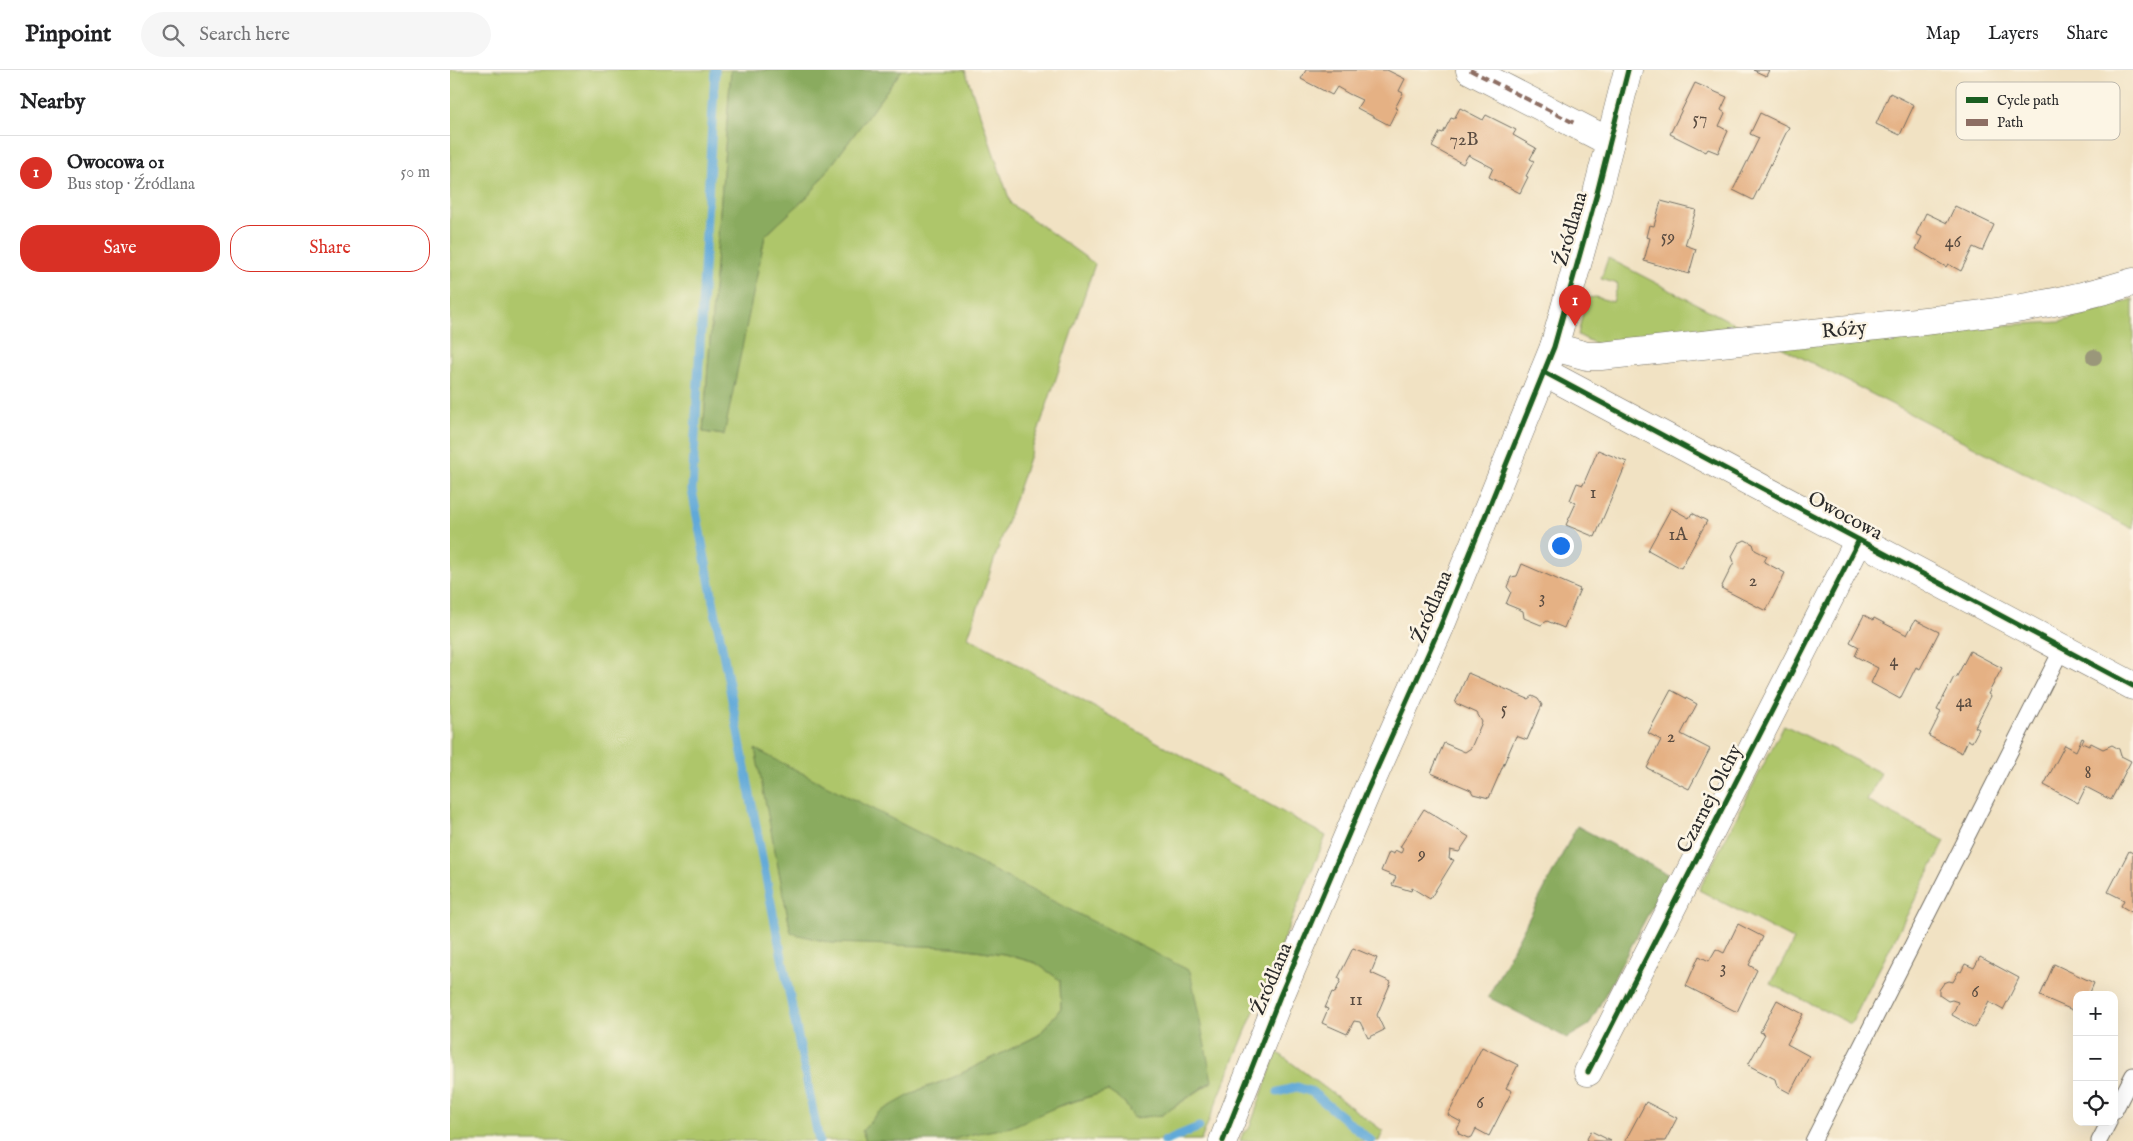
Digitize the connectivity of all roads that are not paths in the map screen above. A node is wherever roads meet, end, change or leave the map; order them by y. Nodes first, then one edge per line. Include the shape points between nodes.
1 (1470, 70) edge
2 (1628, 70) edge
3 (1610, 142) junction
4 (2133, 282) edge
5 (1554, 347) junction
6 (1544, 372) junction
7 (1859, 540) junction
8 (2062, 649) junction
9 (2133, 686) edge
10 (1588, 1072) dead end
11 (2133, 1076) edge
12 (2118, 1104) edge
13 (2107, 1126) edge
14 (1223, 1141) edge
15 (1813, 1141) edge
16 (2099, 1141) edge

1 - 3 street
2 - 3 street, Źródlana
3 - 5 street, Źródlana
4 - 5 street, Róży via 2006,311 1907,323 1601,356 1587,356
5 - 6 street, Źródlana
6 - 7 street, Owocowa
6 - 14 street, Źródlana via 1440,627 1280,996
7 - 8 street, Owocowa
7 - 10 street, Czarnej Olchy
8 - 9 street, Owocowa
8 - 15 lane
11 - 12 lane
13 - 16 lane

